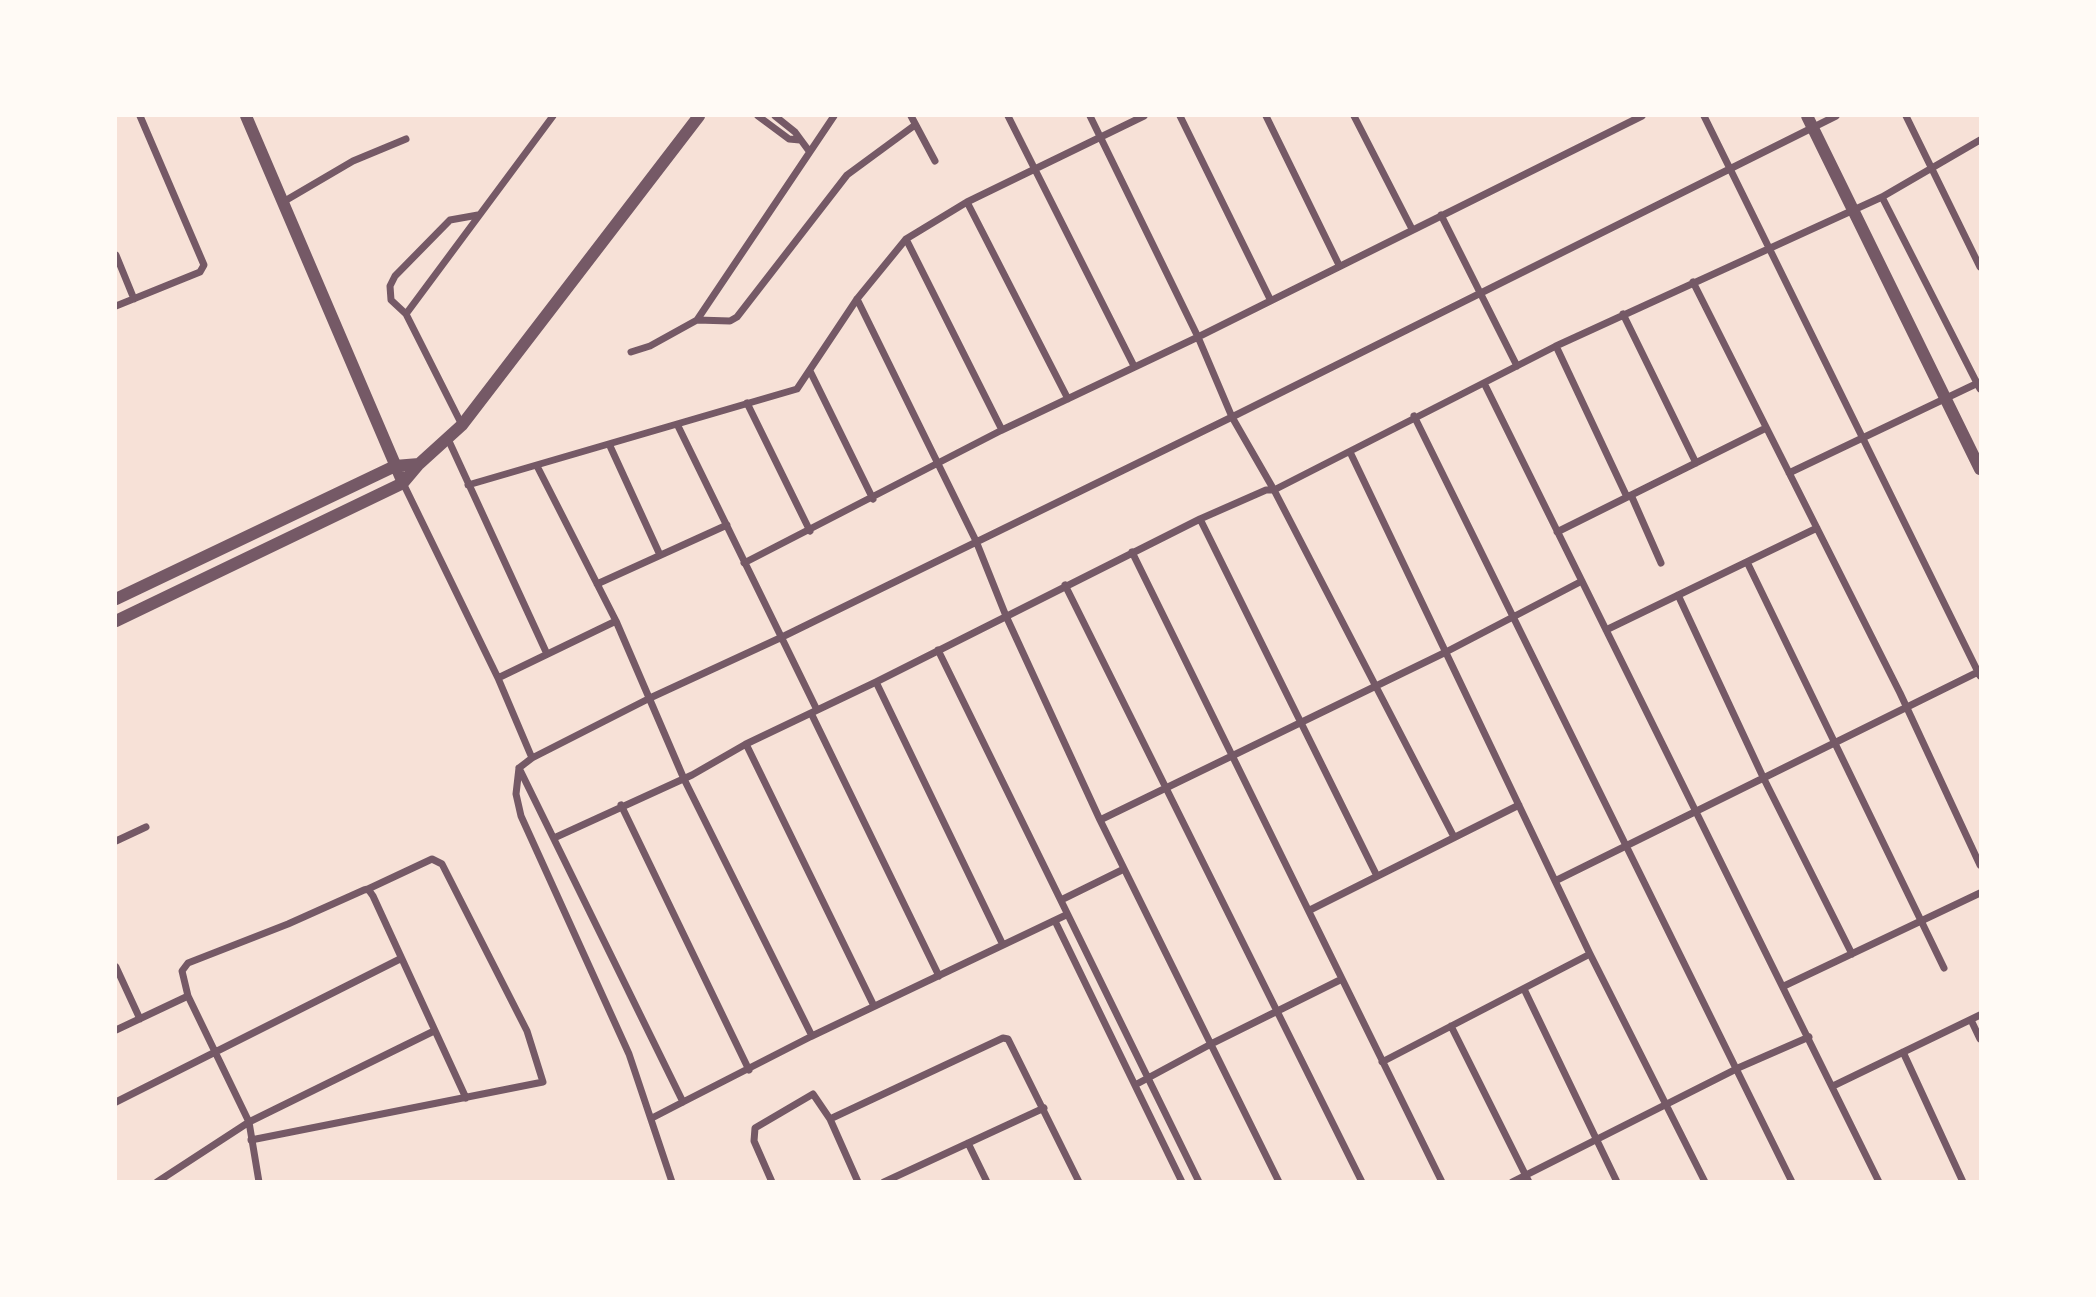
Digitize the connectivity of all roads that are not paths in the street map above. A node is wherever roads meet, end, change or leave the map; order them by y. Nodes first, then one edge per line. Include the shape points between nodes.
1 (140, 116) edge
2 (246, 116) edge
3 (553, 116) edge
4 (699, 116) edge
5 (758, 116) edge
6 (775, 116) edge
7 (834, 116) edge
8 (911, 116) edge
9 (1008, 116) edge
10 (1090, 116) edge
11 (1144, 116) edge
12 (1180, 116) edge
13 (1266, 116) edge
14 (1354, 116) edge
15 (1642, 116) edge
16 (1704, 116) edge
17 (1836, 116) edge
18 (1906, 116) edge
19 (1810, 121) edge
20 (915, 125) junction
21 (1100, 137) junction
22 (406, 139) dead end
23 (800, 140) junction
24 (1980, 140) edge
25 (809, 151) junction
26 (935, 161) dead end
27 (1930, 167) junction
28 (1035, 168) junction
29 (1730, 168) junction
30 (1882, 197) junction
31 (284, 202) junction
32 (967, 202) junction
33 (1853, 210) junction
34 (478, 215) junction
35 (1441, 215) junction
36 (1412, 229) junction
37 (906, 239) junction
38 (1769, 250) junction
39 (116, 255) edge
40 (1339, 265) junction
41 (1980, 267) edge
42 (119, 274) edge
43 (1693, 282) junction
44 (1479, 292) junction
45 (134, 299) junction
46 (857, 299) junction
47 (1270, 299) junction
48 (116, 306) edge
49 (406, 314) junction
50 (1623, 314) junction
51 (697, 320) junction
52 (1198, 337) junction
53 (1556, 346) junction
54 (631, 352) dead end
55 (1134, 366) junction
56 (1517, 366) junction
57 (810, 371) junction
58 (1484, 383) junction
59 (1980, 384) edge
60 (1068, 399) junction
61 (1947, 399) junction
62 (747, 403) junction
63 (1414, 416) junction
64 (1232, 417) junction
65 (462, 425) junction
66 (678, 426) junction
67 (1766, 428) junction
68 (1002, 430) junction
69 (1863, 438) junction
70 (448, 439) junction
71 (610, 446) junction
72 (1350, 452) junction
73 (1696, 463) junction
74 (419, 464) junction
75 (940, 464) junction
76 (395, 466) junction
77 (537, 466) junction
78 (1980, 469) edge
79 (1789, 473) junction
80 (403, 483) junction
81 (468, 485) junction
82 (1274, 490) junction
83 (1629, 496) junction
84 (873, 499) junction
85 (1200, 519) junction
86 (727, 525) junction
87 (1817, 528) junction
88 (810, 531) junction
89 (1557, 532) junction
90 (976, 541) junction
91 (1132, 552) junction
92 (660, 555) junction
93 (1747, 562) junction
94 (744, 563) junction
95 (1661, 563) dead end
96 (1582, 581) junction
97 (597, 584) junction
98 (1065, 585) junction
99 (1678, 596) junction
100 (116, 599) edge
101 (1514, 615) junction
102 (1006, 616) junction
103 (116, 621) edge
104 (616, 621) junction
105 (1606, 630) junction
106 (780, 638) junction
107 (938, 650) junction
108 (1444, 653) junction
109 (547, 654) junction
110 (1980, 673) edge
111 (498, 678) junction
112 (876, 682) junction
113 (1374, 687) junction
114 (650, 698) junction
115 (1906, 706) junction
116 (814, 712) junction
117 (1302, 721) junction
118 (1834, 741) junction
119 (746, 744) junction
120 (1231, 756) junction
121 (532, 758) junction
122 (519, 768) junction
123 (1763, 777) junction
124 (684, 779) junction
125 (1167, 785) junction
126 (621, 805) junction
127 (1519, 805) junction
128 (1693, 811) junction
129 (1100, 820) junction
130 (146, 827) dead end
131 (1454, 837) junction
132 (554, 838) junction
133 (116, 841) edge
134 (1624, 845) junction
135 (1980, 865) edge
136 (1125, 869) junction
137 (1376, 874) junction
138 (1555, 881) junction
139 (368, 889) junction
140 (1980, 893) edge
141 (1060, 900) junction
142 (1310, 911) junction
143 (1066, 915) junction
144 (1922, 920) junction
145 (1055, 921) junction
146 (1003, 945) junction
147 (1590, 954) junction
148 (1852, 954) junction
149 (400, 959) junction
150 (116, 967) edge
151 (1944, 968) dead end
152 (939, 976) junction
153 (1342, 979) junction
154 (1784, 986) junction
155 (1524, 989) junction
156 (1105, 993) junction
157 (188, 996) junction
158 (1093, 998) junction
159 (874, 1006) junction
160 (1277, 1013) junction
161 (1980, 1015) edge
162 (140, 1018) junction
163 (1971, 1020) junction
164 (1451, 1026) junction
165 (116, 1030) edge
166 (434, 1031) junction
167 (812, 1036) junction
168 (1809, 1037) junction
169 (1980, 1040) edge
170 (1211, 1044) junction
171 (216, 1050) junction
172 (1903, 1052) junction
173 (1382, 1062) junction
174 (1738, 1068) junction
175 (748, 1070) junction
176 (1148, 1079) junction
177 (1135, 1085) junction
178 (1833, 1086) junction
179 (466, 1098) junction
180 (116, 1101) edge
181 (683, 1102) junction
182 (1668, 1104) junction
183 (1044, 1108) junction
184 (652, 1118) junction
185 (830, 1119) junction
186 (249, 1122) junction
187 (1595, 1138) junction
188 (251, 1140) junction
189 (968, 1143) junction
190 (1528, 1178) edge
191 (901, 1179) edge
192 (157, 1181) edge
193 (260, 1181) edge
194 (672, 1181) edge
195 (772, 1181) edge
196 (858, 1181) edge
197 (884, 1181) edge
198 (987, 1181) edge
199 (1079, 1181) edge
200 (1182, 1181) edge
201 (1199, 1181) edge
202 (1279, 1181) edge
203 (1362, 1181) edge
204 (1442, 1181) edge
205 (1512, 1181) edge
206 (1617, 1181) edge
207 (1705, 1181) edge
208 (1792, 1181) edge
209 (1879, 1181) edge
210 (1963, 1181) edge

1 - 45 street via 204,265 200,272
2 - 31 street
3 - 34 street
4 - 65 street
5 - 23 street via 789,139
6 - 23 street
7 - 25 street
8 - 20 street
9 - 28 street
10 - 21 street
11 - 21 street
12 - 47 street
13 - 40 street
14 - 36 street
15 - 35 street
16 - 29 street
17 - 19 street
18 - 27 street
19 - 29 street
19 - 33 street
20 - 26 street
20 - 51 street via 846,176 742,312 730,321
21 - 28 street
21 - 52 street
22 - 31 street via 353,161
23 - 25 street
24 - 27 street
25 - 51 street
27 - 30 street
27 - 41 street
28 - 32 street
28 - 55 street
29 - 38 street
29 - 44 street
30 - 33 street
30 - 59 street
31 - 76 street
32 - 37 street
32 - 60 street
33 - 38 street
33 - 61 street
34 - 49 street
34 - 49 street via 450,220 395,276 391,300
35 - 36 street
35 - 44 street
36 - 40 street
37 - 46 street
37 - 68 street
38 - 43 street
38 - 69 street
39 - 42 street
40 - 47 street
42 - 45 street
43 - 50 street
43 - 67 street
44 - 56 street
44 - 64 street
45 - 48 street
46 - 57 street
46 - 75 street
47 - 52 street
49 - 65 street
50 - 53 street
50 - 73 street
51 - 54 street
52 - 55 street
52 - 64 street
53 - 56 street
53 - 83 street
55 - 60 street
56 - 58 street
57 - 62 street via 797,388
57 - 84 street
58 - 63 street
58 - 89 street
59 - 61 street
60 - 68 street
61 - 69 street
61 - 78 street
62 - 66 street
62 - 88 street
63 - 72 street
63 - 101 street
64 - 82 street
64 - 90 street
65 - 70 street
66 - 71 street
66 - 86 street
67 - 73 street
67 - 79 street
68 - 75 street
69 - 79 street
69 - 110 street
70 - 74 street
70 - 81 street
71 - 77 street
71 - 92 street
72 - 82 street
72 - 108 street
73 - 83 street
74 - 76 street
74 - 80 street
75 - 84 street
75 - 90 street
76 - 80 street
76 - 100 street
77 - 81 street
77 - 97 street
79 - 87 street
80 - 103 street
80 - 111 street
81 - 109 street
82 - 85 street
82 - 113 street
83 - 89 street
83 - 95 street
84 - 88 street
85 - 91 street
85 - 117 street
86 - 92 street
86 - 94 street
87 - 93 street
87 - 115 street
88 - 94 street
89 - 96 street
90 - 102 street
90 - 106 street
91 - 98 street
91 - 120 street
92 - 97 street
93 - 99 street
93 - 118 street
94 - 106 street
96 - 101 street
96 - 105 street
97 - 104 street
98 - 102 street
98 - 125 street
99 - 105 street
99 - 123 street
101 - 108 street
101 - 134 street
102 - 107 street
102 - 129 street
104 - 109 street
104 - 114 street
105 - 128 street
106 - 114 street
106 - 116 street
107 - 112 street
107 - 141 street
108 - 113 street
108 - 127 street
109 - 111 street
110 - 115 street
111 - 121 street
112 - 116 street
112 - 146 street
113 - 117 street
113 - 131 street
114 - 121 street
114 - 124 street
115 - 118 street
115 - 135 street
116 - 119 street
116 - 152 street
117 - 120 street
117 - 137 street
118 - 123 street
118 - 144 street
119 - 124 street
119 - 159 street
120 - 125 street
120 - 142 street
121 - 122 street
122 - 132 street
122 - 184 street via 516,794 521,816 629,1054
123 - 128 street
123 - 148 street
124 - 126 street
124 - 167 street
125 - 129 street
125 - 160 street
126 - 132 street
126 - 175 street
127 - 131 street
127 - 138 street
128 - 134 street
128 - 154 street
129 - 136 street
130 - 133 street
131 - 137 street
132 - 181 street
134 - 138 street
134 - 174 street
136 - 141 street
136 - 170 street
137 - 142 street
138 - 147 street
139 - 149 street
139 - 157 street via 188,963 181,975
139 - 179 street via 432,859 442,864 527,1031 543,1082
140 - 144 street
141 - 143 street
142 - 153 street
143 - 145 street
143 - 156 street
144 - 148 street
144 - 151 street
145 - 146 street
145 - 158 street
146 - 152 street
147 - 155 street
147 - 182 street
148 - 154 street
149 - 166 street
149 - 171 street
150 - 162 street
152 - 159 street
153 - 160 street
153 - 173 street
154 - 168 street
155 - 164 street
155 - 187 street
156 - 158 street
156 - 176 street
157 - 162 street
157 - 171 street
158 - 177 street
159 - 167 street
160 - 170 street
160 - 203 street
161 - 163 street
162 - 165 street
163 - 169 street
163 - 172 street
164 - 173 street
164 - 190 street
166 - 179 street
166 - 186 street
167 - 175 street
168 - 174 street
168 - 178 street
170 - 176 street
170 - 202 street
171 - 180 street
171 - 186 street
172 - 178 street
172 - 210 street
173 - 204 street
174 - 182 street
174 - 208 street
175 - 181 street
176 - 177 street
176 - 201 street
177 - 200 street
178 - 209 street
179 - 188 street
181 - 184 street
182 - 187 street
182 - 207 street
183 - 185 street via 1011,1043 1003,1038
183 - 189 street
183 - 199 street
184 - 194 street
185 - 195 street via 813,1094 755,1128 754,1141
185 - 196 street
186 - 188 street
186 - 192 street
187 - 190 street
187 - 206 street
188 - 193 street
189 - 191 street
189 - 198 street
190 - 205 street
191 - 197 street

